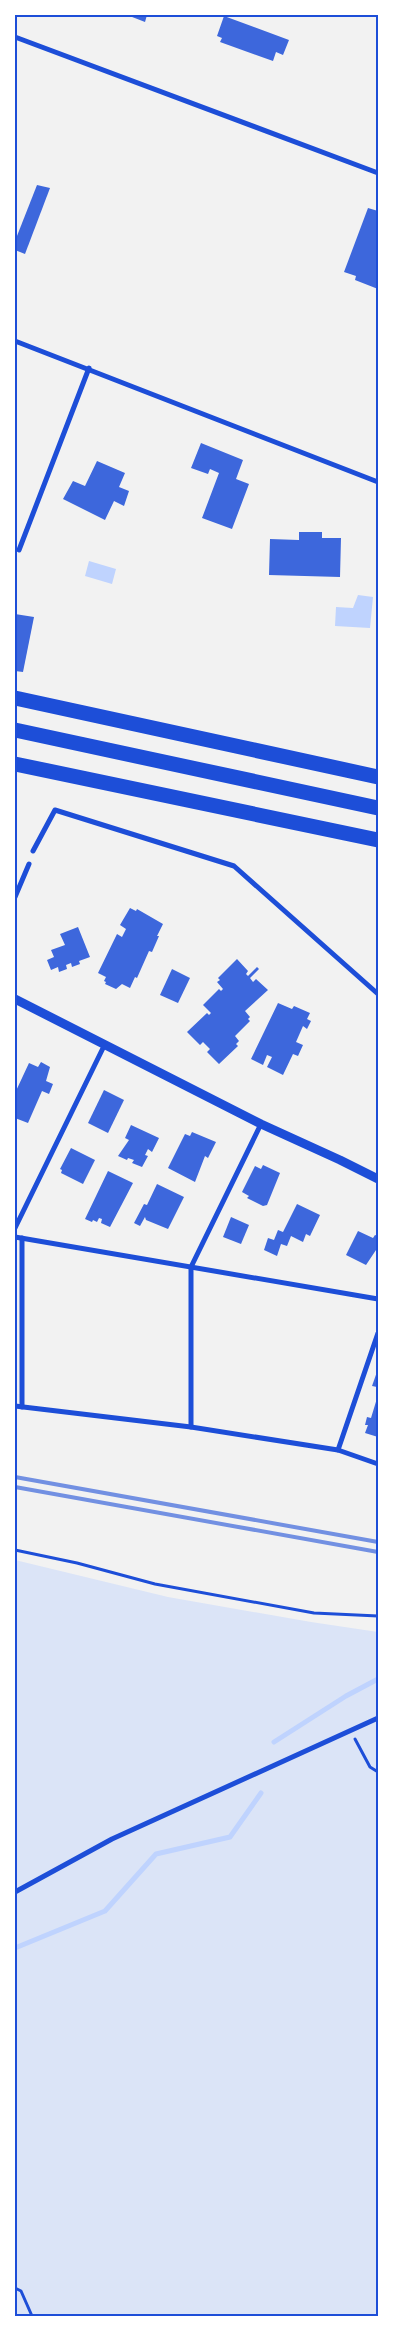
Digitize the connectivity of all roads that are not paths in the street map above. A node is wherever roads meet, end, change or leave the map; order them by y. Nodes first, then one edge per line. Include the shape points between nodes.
1 (15, 37) edge
2 (378, 173) edge
3 (15, 341) edge
4 (89, 368) junction
5 (378, 482) edge
6 (19, 550) dead end
7 (15, 698) edge
8 (15, 730) edge
9 (15, 734) edge
10 (74, 743) junction
11 (15, 764) edge
12 (378, 777) edge
13 (378, 808) edge
14 (378, 840) edge
15 (34, 851) dead end
16 (29, 864) dead end
17 (15, 897) edge
18 (378, 994) edge
19 (15, 999) edge
20 (105, 1044) junction
21 (261, 1124) junction
22 (378, 1179) edge
23 (15, 1228) edge
24 (15, 1237) edge
25 (22, 1238) junction
26 (190, 1267) junction
27 (378, 1299) edge
28 (378, 1333) edge
29 (15, 1406) edge
30 (22, 1407) junction
31 (190, 1427) junction
32 (338, 1450) junction
33 (378, 1464) edge
34 (378, 1718) edge
35 (15, 1892) edge

1 - 2 street
3 - 4 street
4 - 5 street
4 - 6 street
7 - 12 highway
8 - 10 highway
9 - 10 highway
10 - 13 highway
11 - 14 highway
15 - 18 street via 55,810 234,866
16 - 17 street
19 - 20 street
20 - 21 street
20 - 23 street
21 - 22 street
21 - 26 street
24 - 25 street
25 - 26 street
25 - 30 street
26 - 27 street
26 - 31 street
28 - 32 street
29 - 30 street
30 - 31 street
31 - 32 street
32 - 33 street
34 - 35 street via 112,1839

